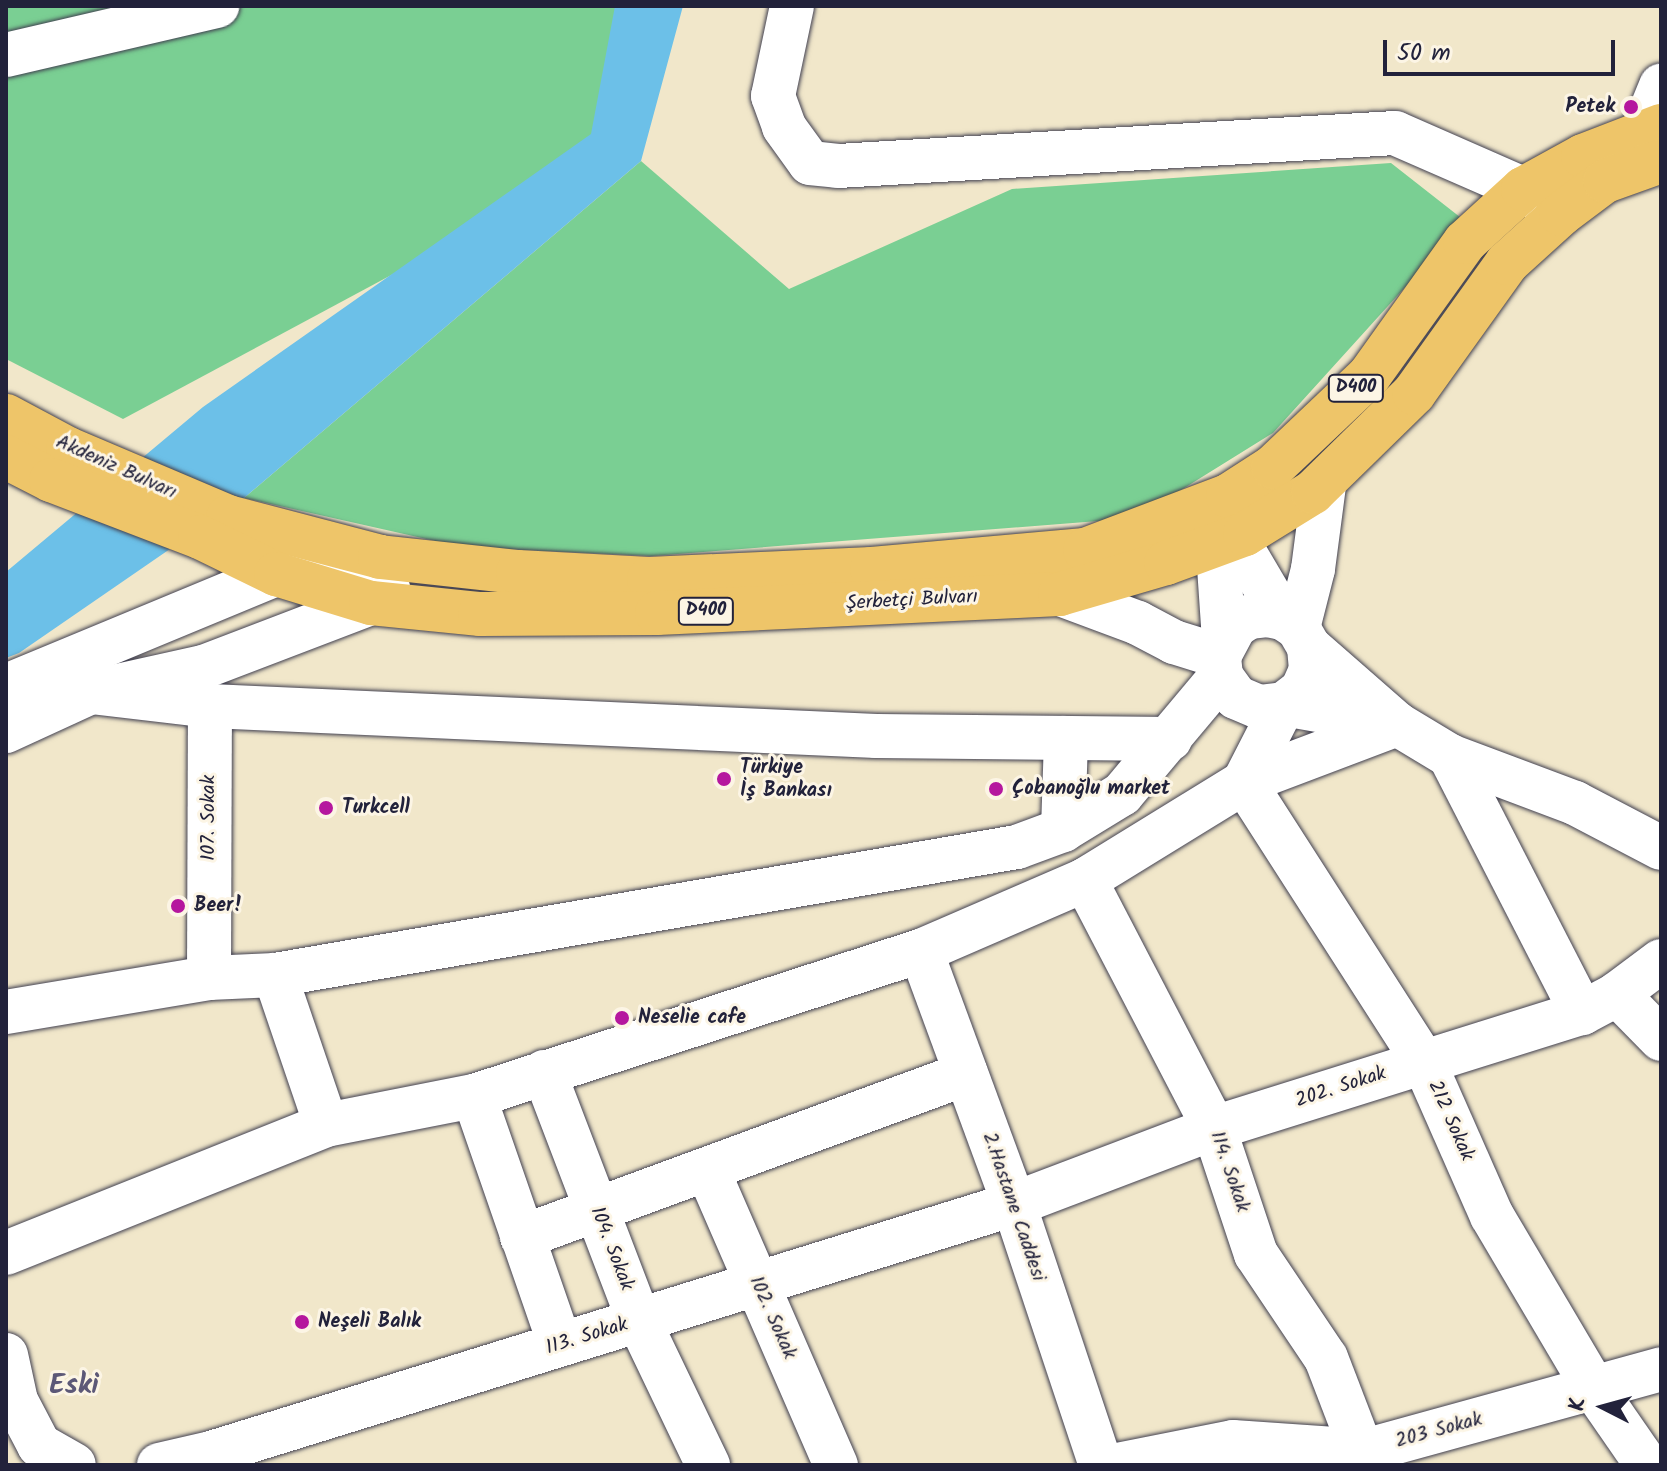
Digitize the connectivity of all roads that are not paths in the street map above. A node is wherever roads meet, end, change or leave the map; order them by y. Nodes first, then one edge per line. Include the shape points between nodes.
1 (217, 6) edge
2 (792, 6) edge
3 (6, 55) edge
4 (1661, 86) edge
5 (1655, 139) edge
6 (1523, 189) junction
7 (1561, 214) junction
8 (6, 416) edge
9 (6, 457) edge
10 (60, 464) junction
11 (1324, 485) junction
12 (214, 527) junction
13 (1222, 528) junction
14 (380, 557) junction
15 (276, 574) junction
16 (1060, 594) junction
17 (371, 603) junction
18 (1297, 631) junction
19 (1222, 657) junction
20 (6, 686) edge
21 (91, 692) junction
22 (1284, 704) junction
23 (210, 706) junction
24 (1397, 724) junction
25 (6, 731) edge
26 (1066, 738) junction
27 (1170, 739) junction
28 (1450, 756) junction
29 (1244, 782) junction
30 (1063, 830) junction
31 (1661, 848) edge
32 (1085, 880) junction
33 (921, 951) junction
34 (1661, 961) edge
35 (275, 975) junction
36 (209, 978) junction
37 (1599, 1004) junction
38 (6, 1012) edge
39 (1661, 1039) edge
40 (1424, 1062) junction
41 (544, 1072) junction
42 (966, 1074) junction
43 (474, 1096) junction
44 (326, 1125) junction
45 (1214, 1128) junction
46 (708, 1171) junction
47 (1014, 1204) junction
48 (597, 1212) junction
49 (522, 1237) junction
50 (6, 1253) edge
51 (757, 1284) junction
52 (639, 1321) junction
53 (560, 1345) junction
54 (6, 1355) edge
55 (1661, 1369) edge
56 (1595, 1390) junction
57 (1365, 1458) edge
58 (74, 1465) edge
59 (159, 1465) edge
60 (708, 1465) edge
61 (836, 1465) edge
62 (1101, 1465) edge
63 (1117, 1465) edge
64 (1647, 1465) edge

1 - 3 street
2 - 6 street via 773,96 784,127 810,163 854,166 1395,133
4 - 5 street
5 - 6 highway, D400 via 1583,156
5 - 7 highway, D400 via 1653,161 1605,181
6 - 7 street
6 - 13 highway, Şerbetçi Bulvarı / D400 via 1465,242 1369,376 1273,467
7 - 11 highway, Şerbetçi Bulvarı / D400 via 1507,263 1414,393
8 - 10 highway, Akdeniz Bulvarı / D400
9 - 10 highway, Akdeniz Bulvarı / D400
10 - 12 highway, Akdeniz Bulvarı / D400
11 - 13 highway, Şerbetçi Bulvarı / D400
11 - 18 street via 1313,569
12 - 14 highway, Şerbetçi Bulvarı / D400
12 - 15 highway, Şerbetçi Bulvarı / D400
13 - 14 highway, Şerbetçi Bulvarı / D400 via 1085,550 872,569 649,579
13 - 16 highway, Şerbetçi Bulvarı / D400
13 - 18 street
13 - 19 street
14 - 15 street
14 - 17 street via 388,588
15 - 17 highway, Şerbetçi Bulvarı / D400
15 - 20 street
16 - 17 highway, Şerbetçi Bulvarı / D400 via 657,613 480,614
16 - 19 street
17 - 21 street via 203,667
18 - 19 street via 1267,615 1249,617 1235,626
18 - 22 street via 1311,670 1302,690
18 - 24 street
19 - 22 street via 1236,697 1259,707
19 - 27 street
21 - 23 street
21 - 25 street
22 - 24 street
22 - 29 street
23 - 26 street via 876,736
23 - 36 street, 107. Sokak
24 - 28 street
24 - 29 street
26 - 27 street
26 - 30 street
27 - 30 street via 1122,794
28 - 31 street via 1575,803
28 - 37 street
29 - 32 street
29 - 40 street, 212 Sokak
30 - 35 street via 1017,847
32 - 33 street
32 - 45 street, 114. Sokak
33 - 41 street
33 - 42 street, 2.Hastane Caddesi
34 - 37 street, 202. Sokak
35 - 36 street
35 - 44 street
36 - 38 street
37 - 39 street
37 - 40 street, 202. Sokak
40 - 45 street, 202. Sokak
40 - 56 street, 212 Sokak via 1492,1216
41 - 43 street
41 - 48 street, 104. Sokak
42 - 46 street
42 - 47 street, 2.Hastane Caddesi
43 - 44 street
43 - 49 street
44 - 50 street
45 - 47 street, 202. Sokak
45 - 57 street, 114. Sokak via 1256,1254 1326,1358
46 - 48 street
46 - 51 street, 102. Sokak
47 - 51 street, 113. Sokak
47 - 62 street, 2.Hastane Caddesi
48 - 49 street
48 - 52 street, 104. Sokak
49 - 53 street
51 - 52 street, 113. Sokak
51 - 61 street, 102. Sokak
52 - 53 street, 113. Sokak
52 - 60 street, 104. Sokak
53 - 59 street, 113. Sokak
54 - 58 street via 16,1401 39,1445
55 - 56 street, 203 Sokak
56 - 57 street, 203 Sokak
56 - 64 street, 212 Sokak
57 - 63 street, 203 Sokak via 1233,1442

